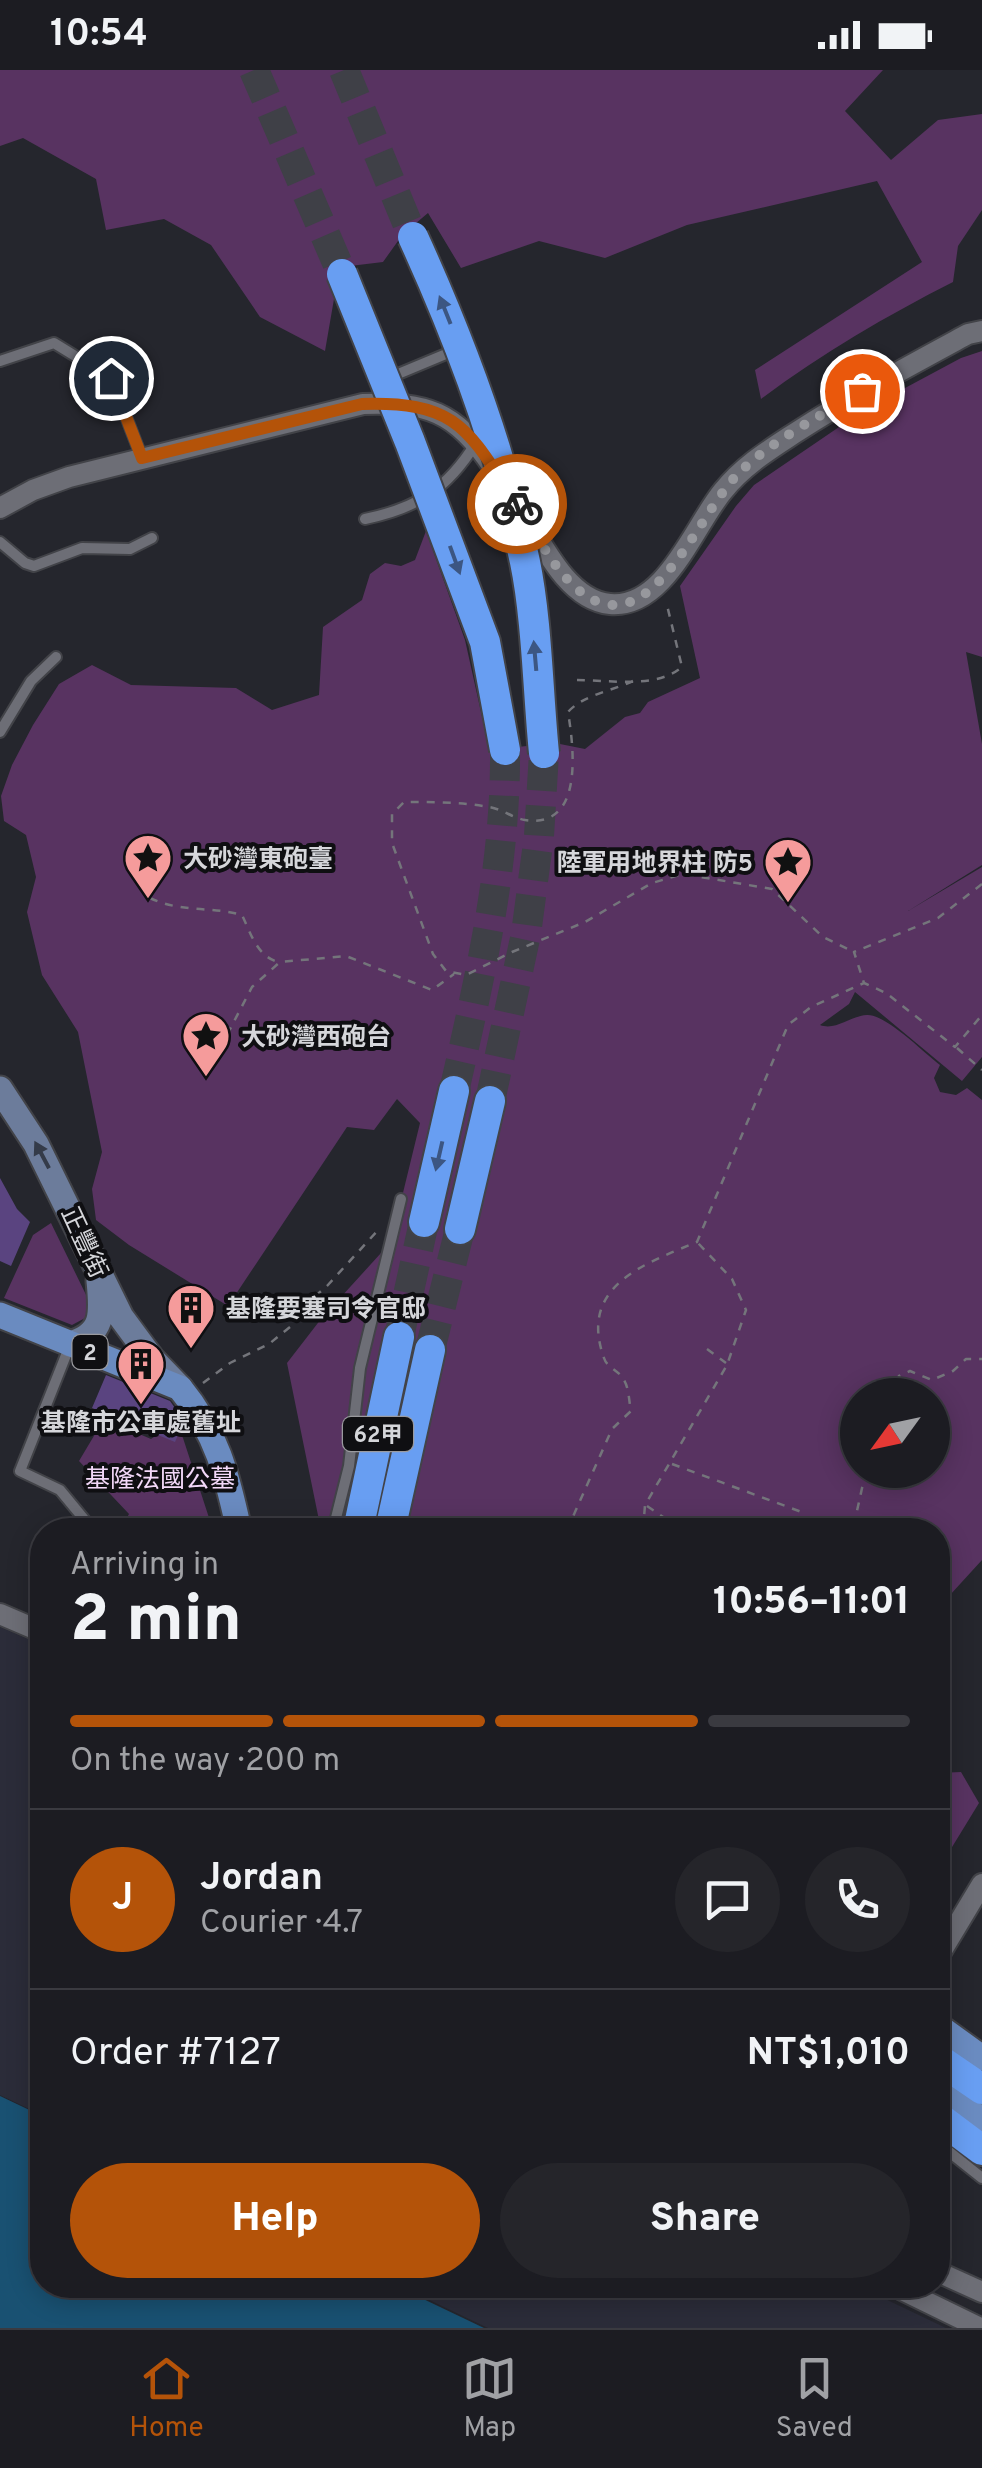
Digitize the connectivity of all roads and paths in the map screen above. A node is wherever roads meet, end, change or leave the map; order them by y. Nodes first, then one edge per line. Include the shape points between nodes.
1 (412, 237) tunnel mouth
2 (342, 274) tunnel mouth
3 (982, 331) edge
4 (460, 348) junction
5 (0, 361) edge
6 (385, 379) junction
7 (476, 442) junction
8 (142, 458) junction
9 (0, 508) edge
10 (366, 519) dead end
11 (152, 538) dead end
12 (0, 542) edge
13 (662, 580) junction
14 (56, 656) dead end
15 (577, 680) dead end
16 (634, 681) junction
17 (0, 732) edge
18 (504, 750) tunnel mouth
19 (544, 754) tunnel mouth
20 (982, 884) edge
21 (150, 898) dead end
22 (854, 952) junction
23 (280, 962) junction
24 (456, 973) junction
25 (864, 983) junction
26 (982, 1015) edge
27 (956, 1046) junction
28 (982, 1070) edge
29 (206, 1077) dead end
30 (0, 1089) edge
31 (454, 1090) tunnel mouth
32 (490, 1101) tunnel mouth
33 (401, 1199) dead end
34 (424, 1222) tunnel mouth
35 (379, 1230) dead end
36 (460, 1230) tunnel mouth
37 (696, 1242) junction
38 (98, 1271) junction
39 (0, 1315) edge
40 (399, 1337) tunnel mouth
41 (70, 1344) junction
42 (430, 1350) tunnel mouth
43 (707, 1350) dead end
44 (982, 1359) edge
45 (727, 1365) junction
46 (898, 1378) edge
47 (927, 1378) edge
48 (937, 1378) edge
49 (183, 1392) junction
50 (671, 1464) junction
51 (861, 1488) edge
52 (646, 1505) junction
53 (807, 1514) dead end
54 (83, 1518) edge
55 (237, 1518) edge
56 (337, 1518) edge
57 (361, 1518) edge
58 (393, 1518) edge
59 (572, 1518) edge
60 (644, 1518) edge
61 (665, 1518) edge
62 (853, 1518) edge
63 (0, 1614) edge
64 (30, 1627) edge
65 (982, 1884) edge
66 (950, 1937) edge
67 (950, 2035) edge
68 (982, 2058) edge
69 (950, 2067) edge
70 (982, 2089) edge
71 (950, 2096) edge
72 (982, 2120) edge
73 (950, 2126) edge
74 (982, 2150) edge
75 (950, 2153) edge
76 (982, 2178) edge
77 (950, 2277) edge
78 (982, 2292) edge
79 (919, 2298) edge
80 (980, 2328) edge

4 -> 1 highway, bridge
2 - 6 highway, bridge
3 - 13 street via 862,391 758,457 721,494
4 - 6 lane
19 -> 4 highway, bridge via 526,567 497,448
5 - 8 lane via 54,344 111,378
6 -> 18 highway, bridge via 485,642
7 - 8 street via 422,406 362,404
7 - 10 lane via 456,476 401,512
7 - 13 street via 567,579 585,594 628,604
8 - 9 street via 32,490
11 - 12 lane via 130,549 82,548 34,566
13 - 16 path via 682,667
14 - 17 lane via 31,681
15 - 16 path
16 - 24 path via 578,700 568,712 569,802 556,816 526,820 496,808 435,802 404,802 392,814 392,843 433,954
20 - 22 path via 938,918
21 - 23 path via 180,910 242,915 259,950
22 - 24 path via 823,937 772,889 683,874 466,975
22 - 25 path
23 - 24 path via 346,956 432,990
23 - 29 path via 252,987
25 - 27 path
25 - 37 path via 788,1025
26 - 27 path
27 - 28 path
38 -> 30 street, 正豐街 via 36,1144
31 -> 34 highway
32 - 36 highway
33 - 56 lane via 360,1368
35 - 49 path via 290,1327
37 - 45 path via 732,1280 746,1310
37 - 59 path via 637,1267 604,1298 598,1331 604,1362 624,1380 631,1410 612,1429
38 - 41 street via 97,1326 86,1340
38 - 49 street, 正豐街 via 121,1317
39 - 41 main road, 2
40 - 57 highway, 62甲
41 - 49 main road, 2
41 - 54 lane via 20,1471 60,1490
42 - 58 highway, 62甲
43 - 45 path
44 - 48 path via 966,1359
45 - 50 path
46 - 47 path via 910,1371
49 - 55 main road via 225,1466
50 - 52 path
50 - 53 path
51 - 62 path
52 - 60 path
52 - 61 path
63 - 64 street
65 - 66 street
67 - 68 main road
69 - 70 highway
71 - 72 main road
73 - 74 highway
75 - 76 lane
77 - 78 street
79 - 80 street

